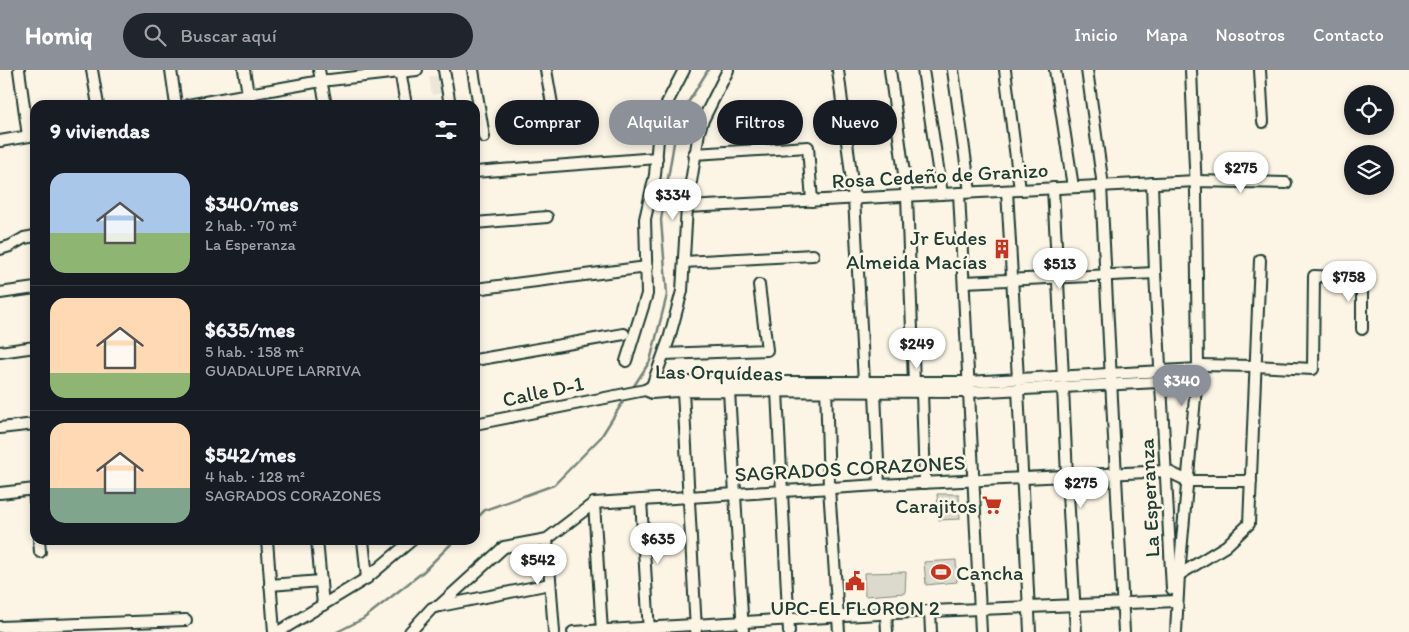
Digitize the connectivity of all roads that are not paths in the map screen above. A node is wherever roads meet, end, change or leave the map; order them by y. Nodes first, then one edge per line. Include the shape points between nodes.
1 (19, 70) edge
2 (92, 70) edge
3 (171, 70) edge
4 (244, 70) edge
5 (319, 70) edge
6 (417, 70) edge
7 (444, 70) edge
8 (474, 70) edge
9 (546, 70) edge
10 (684, 70) edge
11 (728, 70) edge
12 (838, 70) edge
13 (890, 70) edge
14 (923, 70) edge
15 (953, 70) edge
16 (1005, 70) edge
17 (1056, 70) edge
18 (1086, 70) edge
19 (1191, 70) edge
20 (1260, 70) edge
21 (400, 71) edge
22 (321, 81) junction
23 (97, 100) edge
24 (175, 100) edge
25 (249, 100) edge
26 (325, 100) edge
27 (405, 100) edge
28 (449, 100) edge
29 (478, 100) edge
30 (551, 100) edge
31 (480, 110) edge
32 (1262, 122) dead end
33 (30, 130) edge
34 (30, 135) edge
35 (484, 137) dead end
36 (0, 141) edge
37 (694, 154) junction
38 (657, 158) junction
39 (480, 172) edge
40 (1196, 181) junction
41 (1152, 183) junction
42 (1286, 183) dead end
43 (1102, 186) junction
44 (1072, 187) junction
45 (1053, 188) junction
46 (1020, 190) junction
47 (1007, 191) junction
48 (970, 192) junction
49 (959, 193) junction
50 (942, 194) junction
51 (907, 196) junction
52 (854, 198) junction
53 (812, 201) junction
54 (687, 207) junction
55 (547, 217) dead end
56 (480, 223) edge
57 (30, 237) edge
58 (0, 249) edge
59 (813, 255) dead end
60 (1260, 260) dead end
61 (684, 262) junction
62 (647, 267) junction
63 (1155, 273) junction
64 (1104, 275) junction
65 (1058, 277) junction
66 (1012, 280) junction
67 (964, 282) junction
68 (759, 285) dead end
69 (480, 288) edge
70 (30, 289) edge
71 (0, 293) edge
72 (1362, 328) dead end
73 (624, 334) dead end
74 (30, 348) edge
75 (0, 352) edge
76 (664, 354) junction
77 (480, 359) edge
78 (626, 361) dead end
79 (1256, 366) junction
80 (1198, 367) junction
81 (1161, 371) junction
82 (1111, 380) junction
83 (1197, 380) junction
84 (864, 382) junction
85 (1063, 382) junction
86 (1162, 382) junction
87 (914, 383) junction
88 (1018, 384) junction
89 (826, 387) junction
90 (968, 387) junction
91 (648, 388) junction
92 (683, 391) junction
93 (729, 391) junction
94 (777, 391) junction
95 (875, 392) junction
96 (922, 392) junction
97 (480, 423) edge
98 (30, 425) edge
99 (0, 428) edge
100 (1167, 471) junction
101 (1116, 474) junction
102 (1066, 476) junction
103 (1022, 478) junction
104 (974, 480) junction
105 (1188, 481) junction
106 (1251, 481) junction
107 (925, 483) junction
108 (879, 485) junction
109 (829, 488) junction
110 (30, 490) edge
111 (782, 491) junction
112 (0, 492) edge
113 (736, 493) junction
114 (688, 496) junction
115 (642, 500) junction
116 (594, 503) junction
117 (547, 539) junction
118 (39, 545) edge
119 (267, 545) edge
120 (317, 545) edge
121 (364, 545) edge
122 (406, 545) edge
123 (40, 552) dead end
124 (1176, 576) junction
125 (367, 578) junction
126 (321, 581) junction
127 (550, 584) junction
128 (270, 585) junction
129 (1175, 601) junction
130 (1122, 603) junction
131 (323, 605) junction
132 (1075, 605) junction
133 (438, 606) junction
134 (1029, 607) junction
135 (980, 609) junction
136 (930, 611) junction
137 (886, 614) junction
138 (838, 617) junction
139 (186, 620) dead end
140 (788, 620) junction
141 (0, 627) edge
142 (743, 627) edge
143 (696, 628) edge
144 (649, 630) edge
145 (602, 631) edge
146 (274, 632) edge
147 (278, 632) edge
148 (410, 632) edge
149 (554, 632) edge
150 (573, 632) edge
151 (789, 632) edge
152 (839, 632) edge
153 (887, 632) edge
154 (931, 632) edge
155 (982, 632) edge
156 (1030, 632) edge
157 (1076, 632) edge
158 (1124, 632) edge
159 (1175, 632) edge

1 - 33 street
2 - 23 street
3 - 24 street
4 - 25 street
5 - 22 street
6 - 21 street
7 - 28 street
8 - 29 street
9 - 30 street
10 - 38 street via 659,128
11 - 37 street via 702,122
12 - 52 street
13 - 51 street
14 - 50 street
15 - 48 street
16 - 46 street
17 - 44 street
18 - 43 street
19 - 40 street
20 - 32 street
21 - 22 street
21 - 27 street
22 - 25 street
22 - 26 street
31 - 35 street
34 - 36 street
37 - 53 street via 808,147
37 - 54 street
38 - 39 street
38 - 62 street via 645,219
40 - 41 street, Rosa Cedeño de Granizo
40 - 42 street, Rosa Cedeño de Granizo
40 - 80 street
41 - 43 street, Rosa Cedeño de Granizo
41 - 63 street, La Esperanza
43 - 44 street, Rosa Cedeño de Granizo
43 - 64 street
44 - 45 street, Rosa Cedeño de Granizo
45 - 46 street, Rosa Cedeño de Granizo
45 - 65 street
46 - 47 street, Rosa Cedeño de Granizo
47 - 48 street, Rosa Cedeño de Granizo
47 - 66 street
48 - 49 street, Rosa Cedeño de Granizo
49 - 50 street, Rosa Cedeño de Granizo
49 - 67 street
50 - 51 street, Rosa Cedeño de Granizo
51 - 52 street, Rosa Cedeño de Granizo
51 - 87 street
52 - 53 street, Rosa Cedeño de Granizo
52 - 84 street
53 - 54 street, Rosa Cedeño de Granizo
54 - 61 street
55 - 56 street
57 - 58 street
59 - 61 street
60 - 79 street
61 - 76 street via 682,291
62 - 69 street
62 - 78 street via 647,294
63 - 64 street
63 - 81 street, La Esperanza
64 - 65 street
64 - 82 street
65 - 66 street
65 - 85 street
66 - 67 street
66 - 88 street
67 - 90 street
68 - 76 street via 767,350
70 - 71 street
72 - 79 street, Las Orquídeas via 1362,278 1314,276 1312,369
73 - 77 street
74 - 75 street
76 - 91 street
79 - 80 street, Las Orquídeas
79 - 106 street
80 - 81 street, Las Orquídeas
80 - 83 street
81 - 82 street, Las Orquídeas
81 - 86 street, La Esperanza
82 - 85 street, Las Orquídeas
82 - 86 street, Las Orquídeas
82 - 101 street
83 - 86 street, Las Orquídeas
83 - 105 street
84 - 87 street, Las Orquídeas
84 - 89 street, Las Orquídeas
85 - 88 street, Las Orquídeas
85 - 102 street
86 - 100 street, La Esperanza
87 - 90 street, Las Orquídeas
88 - 90 street, Las Orquídeas
88 - 103 street
89 - 91 street, Las Orquídeas via 681,382
89 - 94 street, Las Orquídeas
89 - 95 street, Las Orquídeas
89 - 109 street
90 - 96 street, Las Orquídeas
90 - 104 street
91 - 92 street, Las Orquídeas via 652,392
91 - 97 street, Calle D-1
92 - 93 street, Las Orquídeas
92 - 114 street
93 - 94 street, Las Orquídeas
93 - 113 street
94 - 111 street
95 - 96 street, Las Orquídeas
95 - 108 street
96 - 107 street
98 - 99 street
100 - 101 street, SAGRADOS CORAZONES
100 - 105 street
100 - 124 street, La Esperanza
101 - 102 street, SAGRADOS CORAZONES
101 - 130 street
102 - 103 street, SAGRADOS CORAZONES
102 - 132 street
103 - 104 street, SAGRADOS CORAZONES
103 - 134 street
104 - 107 street, SAGRADOS CORAZONES
104 - 135 street
105 - 106 street
105 - 124 street
106 - 124 street via 1249,524 1226,546
107 - 108 street, SAGRADOS CORAZONES
108 - 109 street, SAGRADOS CORAZONES
109 - 111 street, SAGRADOS CORAZONES
109 - 138 street
110 - 112 street
111 - 113 street, SAGRADOS CORAZONES
111 - 140 street
113 - 114 street, SAGRADOS CORAZONES
113 - 142 street
114 - 115 street, SAGRADOS CORAZONES
114 - 143 street
115 - 116 street, SAGRADOS CORAZONES
115 - 144 street
116 - 117 street
116 - 145 street
117 - 127 street
117 - 133 street via 504,547
118 - 123 street
119 - 128 street
120 - 126 street
121 - 125 street
122 - 125 street
124 - 129 street, La Esperanza
125 - 131 street
126 - 128 street
126 - 131 street
127 - 133 street
127 - 149 street
128 - 146 street
129 - 130 street
129 - 159 street, La Esperanza
130 - 132 street
130 - 158 street
131 - 147 street
132 - 134 street
132 - 157 street
133 - 148 street via 432,608
134 - 135 street
134 - 156 street
135 - 136 street
135 - 155 street
136 - 137 street
136 - 154 street
137 - 138 street
137 - 153 street
138 - 140 street
138 - 152 street
139 - 141 street
140 - 142 street
140 - 151 street
142 - 143 street
143 - 144 street
144 - 145 street
145 - 150 street

